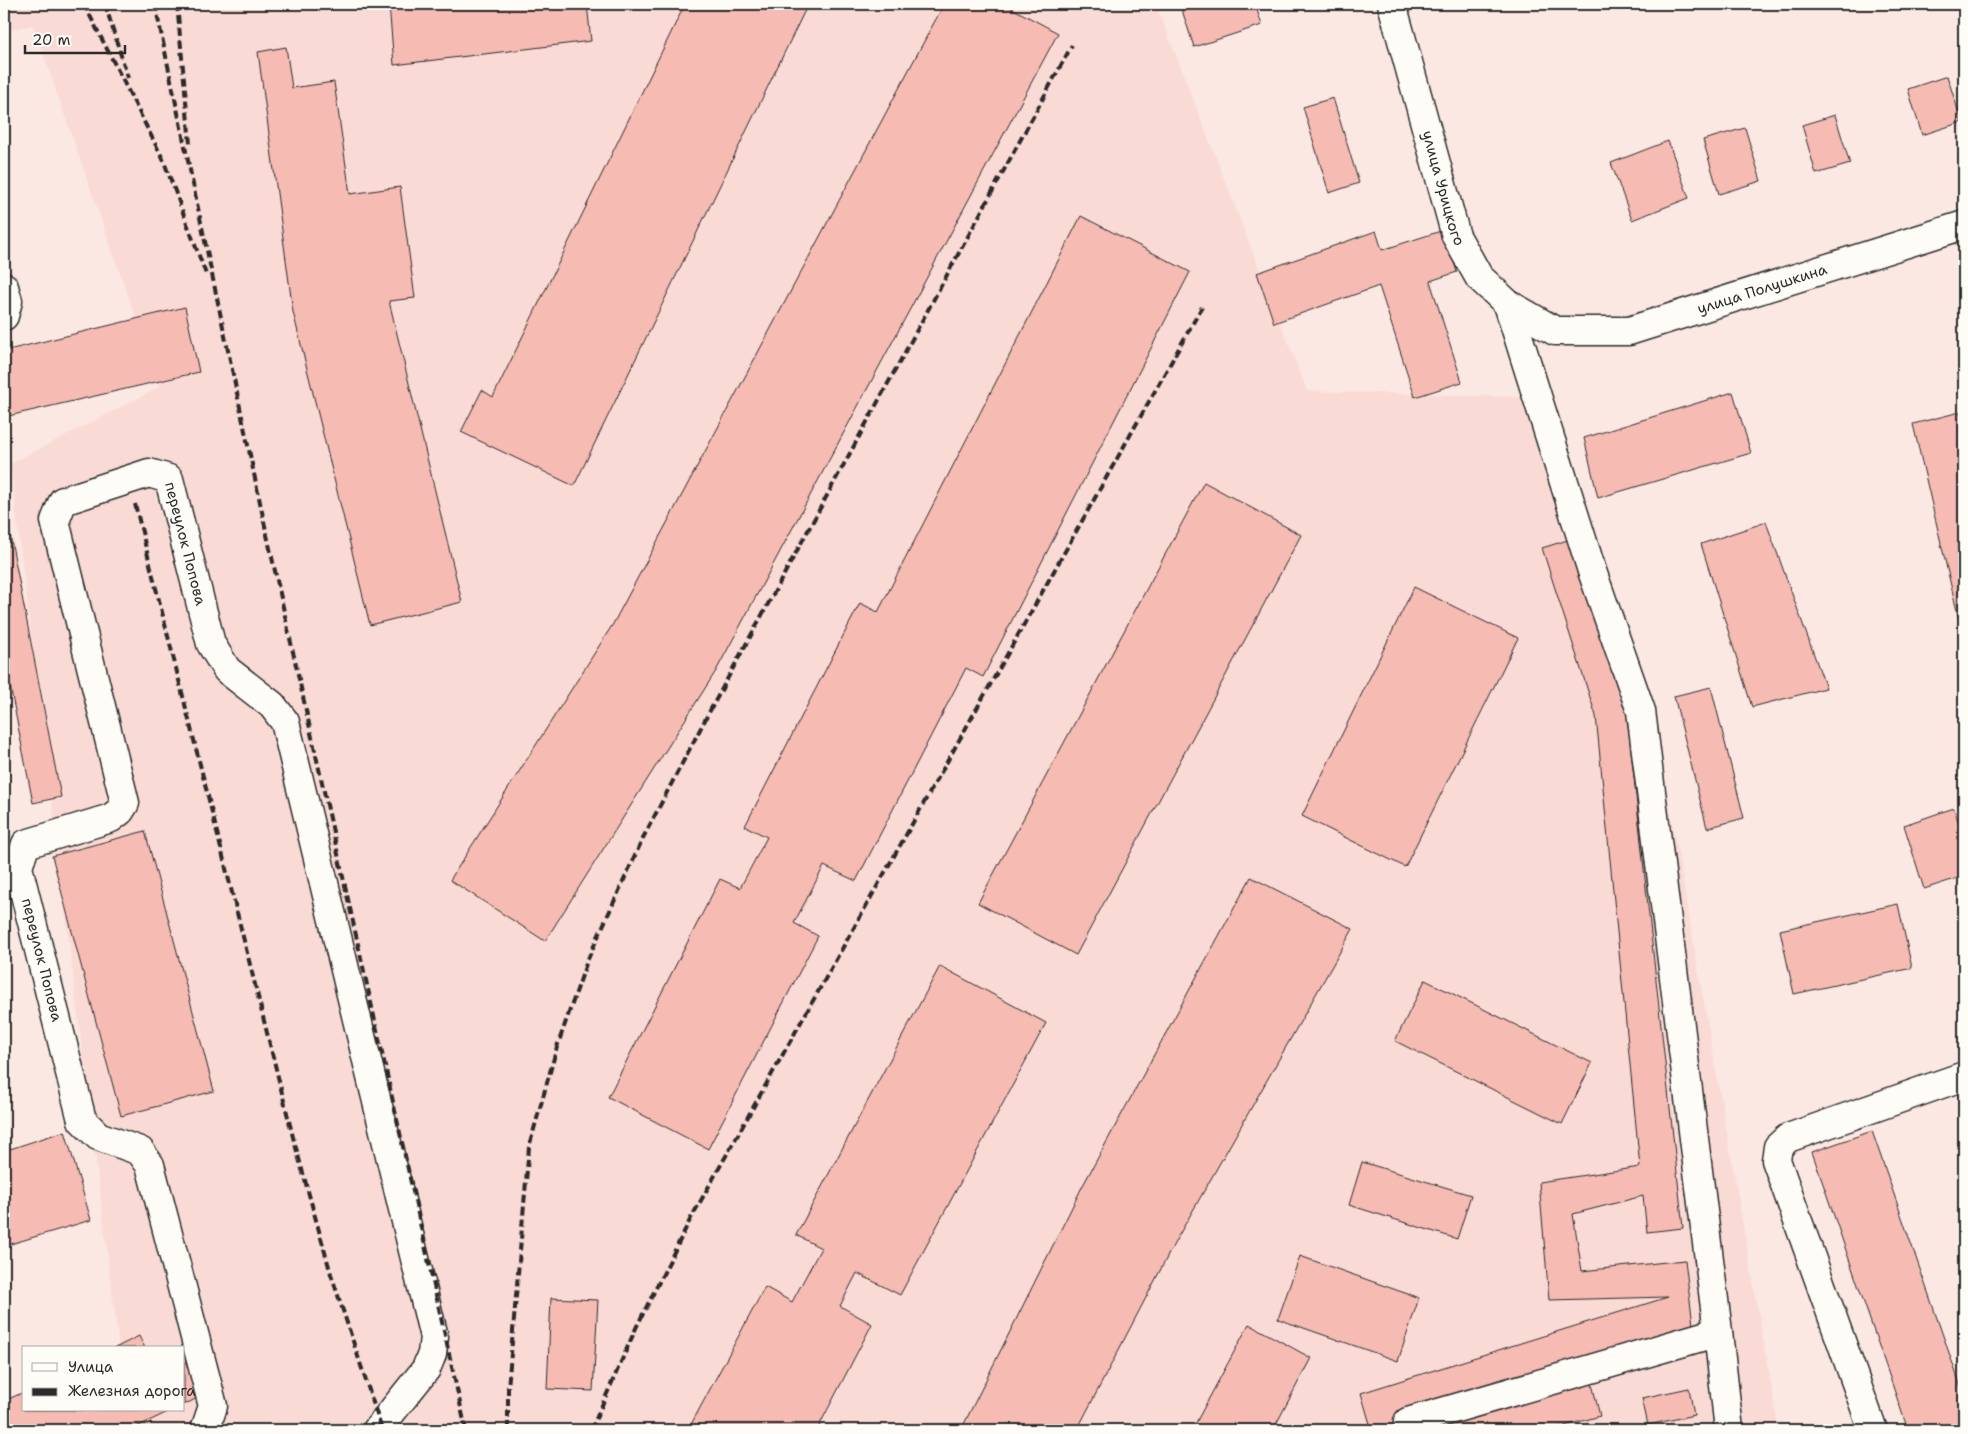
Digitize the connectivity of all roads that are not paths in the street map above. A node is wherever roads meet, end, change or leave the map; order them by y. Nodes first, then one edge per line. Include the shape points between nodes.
1 (1392, 4) edge
2 (1964, 225) edge
3 (4, 287) edge
4 (1508, 304) junction
5 (4, 316) edge
6 (1555, 331) joint
7 (1964, 1076) edge
8 (1718, 1332) junction
9 (1408, 1422) dead end
10 (205, 1430) edge
11 (377, 1430) edge
12 (1729, 1430) edge
13 (1873, 1430) edge

1 - 4 street, улица Урицкого via 1456,236 1479,277
2 - 6 street, улица Полушкина via 1629,331
3 - 5 street via 8,301
4 - 6 street, улица Урицкого
4 - 8 street via 1592,571 1641,711
7 - 13 street via 1788,1138 1778,1147 1776,1160
8 - 9 street
8 - 12 street
10 - 11 street, переулок Попова via 212,1406 150,1165 140,1151 98,1136 82,1120 18,867 26,844 111,818 125,803 55,521 63,501 149,473 169,479 211,644 227,670 272,705 285,722 434,1336 426,1369

